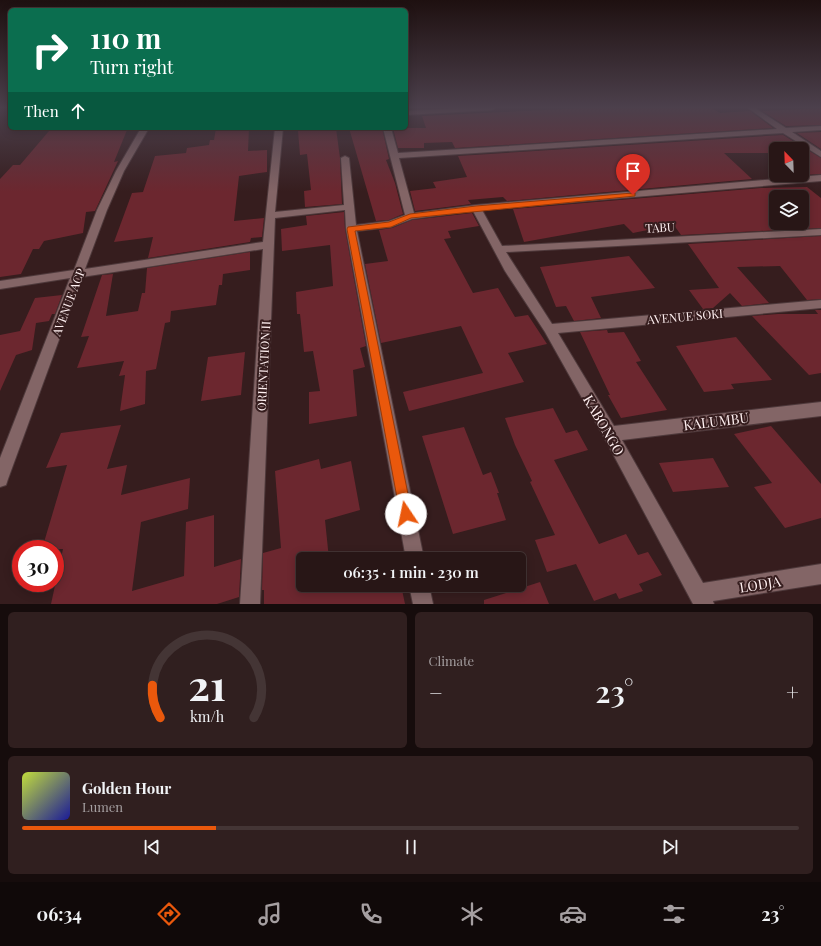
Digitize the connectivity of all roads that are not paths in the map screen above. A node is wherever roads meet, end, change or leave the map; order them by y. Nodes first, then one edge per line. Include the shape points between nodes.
1 (140, 136) edge
2 (278, 136) edge
3 (389, 136) edge
4 (691, 136) edge
5 (793, 136) edge
6 (821, 155) edge
7 (394, 156) junction
8 (345, 158) dead end
9 (821, 178) edge
10 (349, 207) junction
11 (476, 208) junction
12 (270, 216) junction
13 (410, 216) junction
14 (351, 229) junction
15 (821, 232) edge
16 (270, 245) junction
17 (500, 249) junction
18 (79, 273) junction
19 (0, 285) edge
20 (821, 304) edge
21 (549, 329) junction
22 (821, 409) edge
23 (610, 434) junction
24 (0, 479) edge
25 (413, 552) edge
26 (821, 574) edge
27 (421, 592) edge
28 (701, 599) edge
29 (250, 604) edge
30 (423, 604) edge

1 - 18 street, AVENUE ACP via 102,210
2 - 12 street, ORIENTATION II
3 - 7 street
4 - 7 street
5 - 6 street
7 - 13 street
8 - 10 street
9 - 11 street
10 - 12 street
10 - 14 street
11 - 13 street
11 - 17 street, KABONGO
12 - 16 street, ORIENTATION II
13 - 14 street via 391,224
14 - 25 street
15 - 17 street, TABU
16 - 18 street
16 - 29 street, ORIENTATION II
17 - 21 street, KABONGO via 511,271
18 - 19 street
18 - 24 street, AVENUE ACP
20 - 21 street, AVENUE SOKI
21 - 23 street, KABONGO
22 - 23 street, KALUMBU
23 - 28 street, KABONGO
26 - 28 street, LODJA
27 - 30 street

